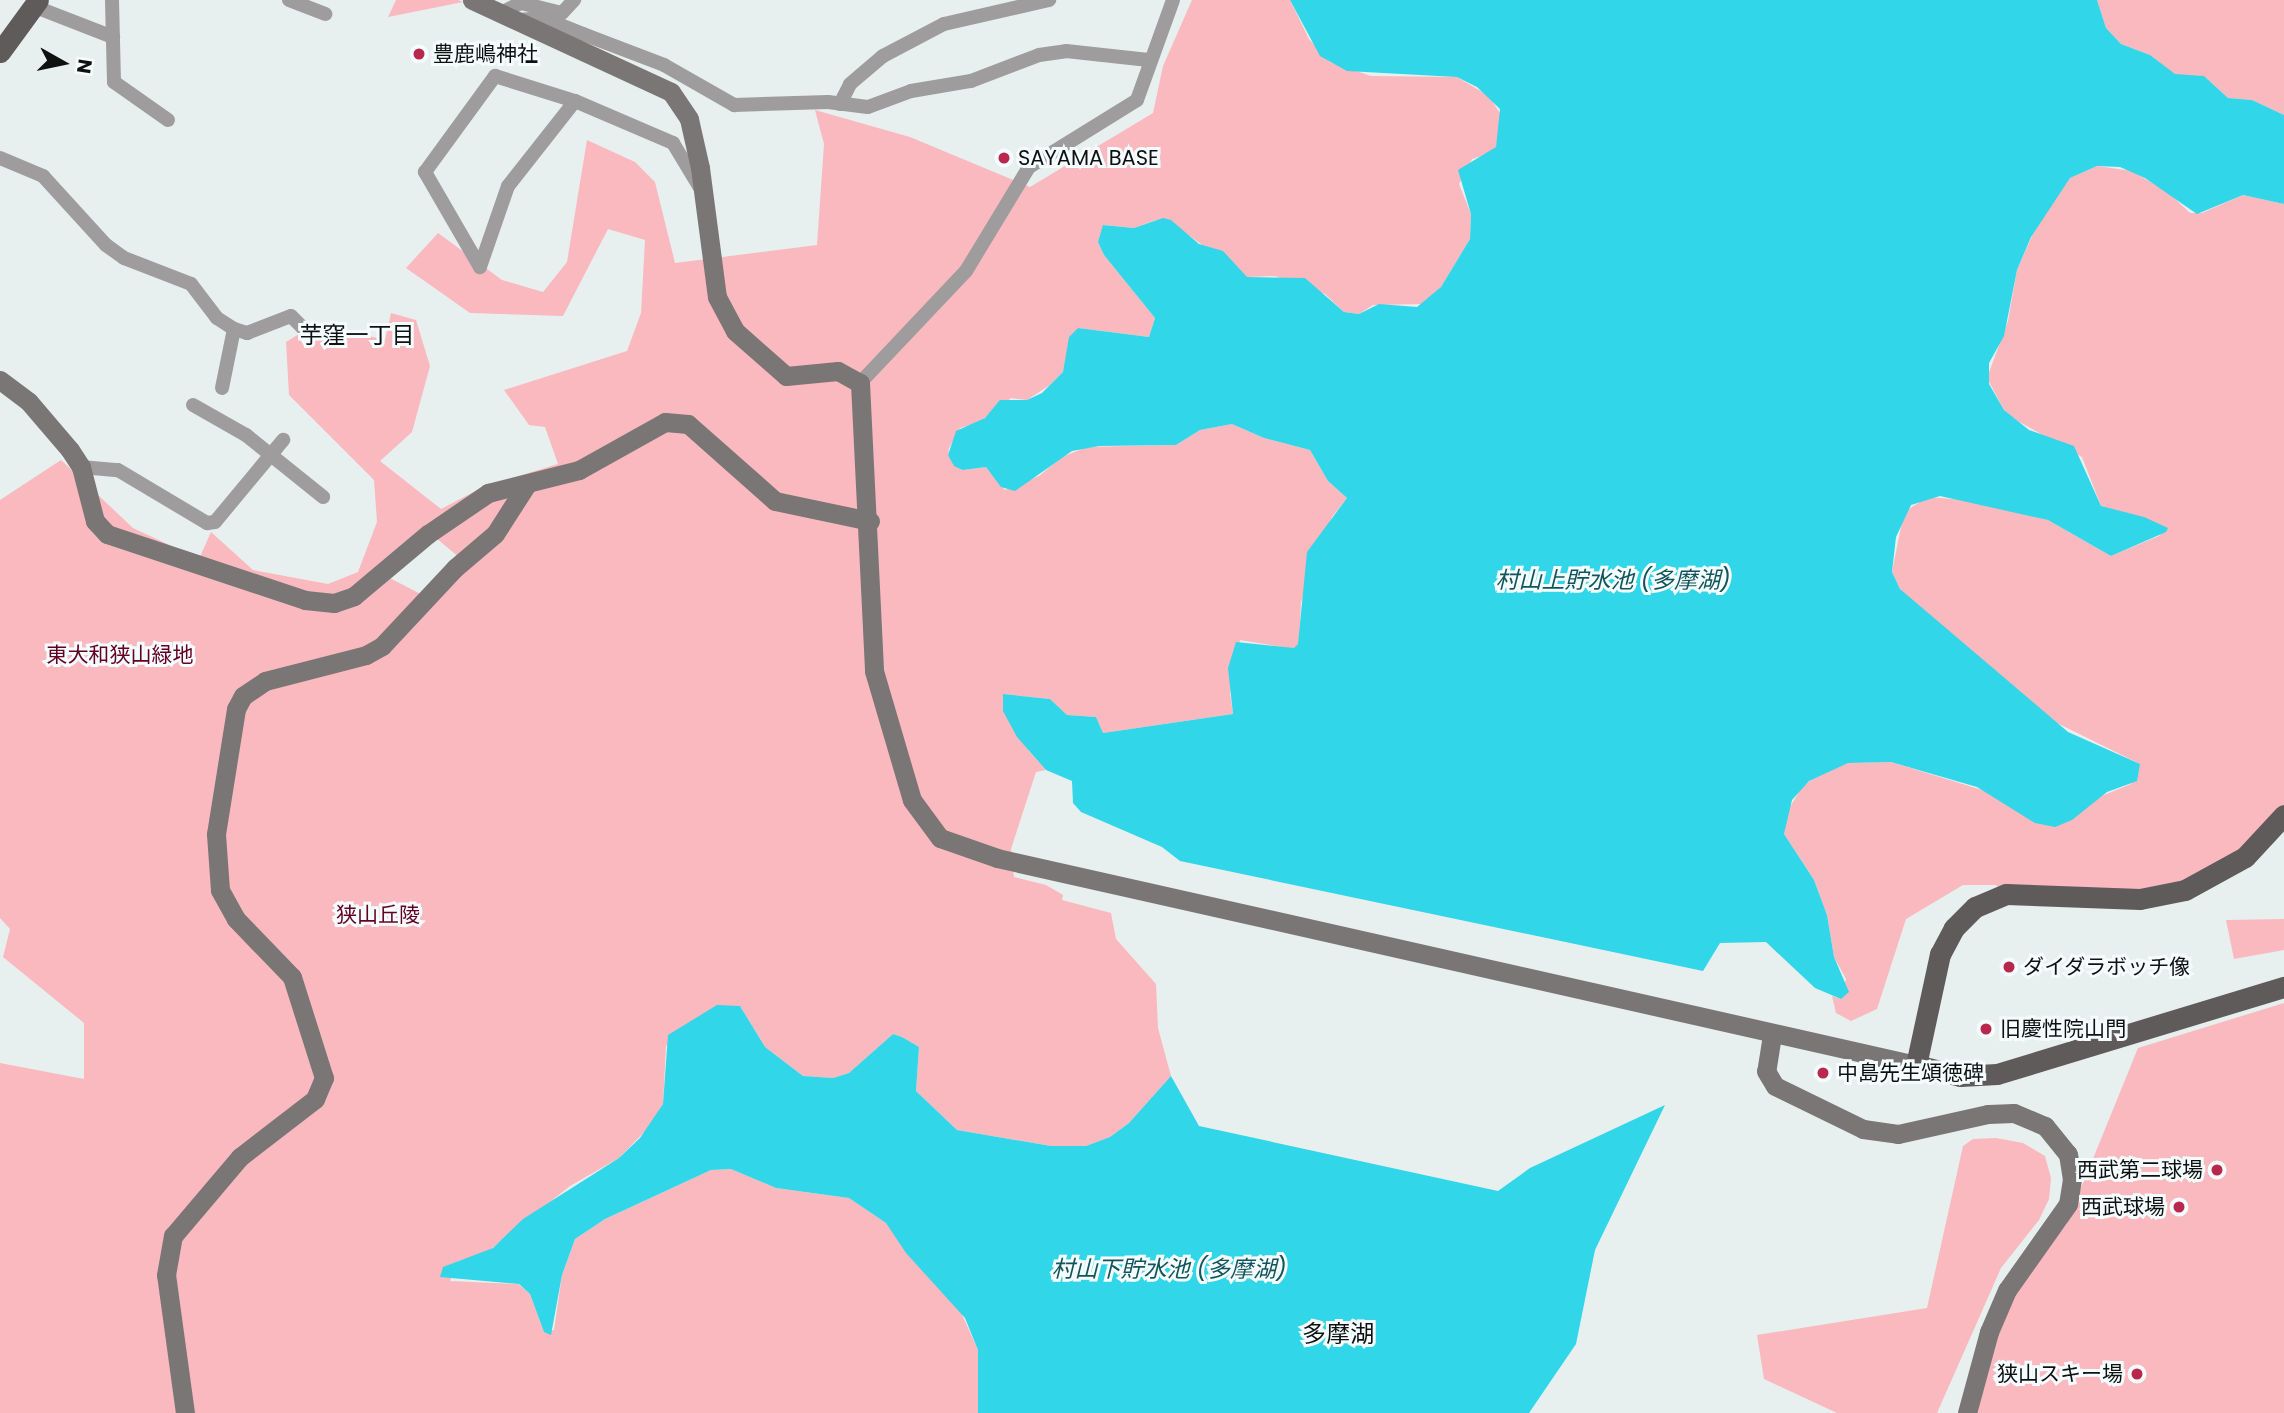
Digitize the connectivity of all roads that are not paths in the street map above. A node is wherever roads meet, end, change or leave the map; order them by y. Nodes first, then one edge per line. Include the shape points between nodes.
1 (111, 0) edge
2 (289, 0) edge
3 (472, 0) edge
4 (574, 0) edge
5 (1049, 0) edge
6 (1173, 0) edge
7 (35, 2) edge
8 (324, 14) dead end
9 (508, 17) junction
10 (113, 37) junction
11 (0, 52) edge
12 (1149, 60) junction
13 (575, 101) junction
14 (840, 104) junction
15 (169, 120) dead end
16 (0, 158) edge
17 (703, 192) junction
18 (234, 328) junction
19 (309, 334) dead end
20 (0, 380) edge
21 (860, 383) junction
22 (222, 388) dead end
23 (193, 405) dead end
24 (283, 440) dead end
25 (271, 455) junction
26 (81, 467) junction
27 (527, 484) junction
28 (323, 496) dead end
29 (870, 521) junction
30 (2284, 815) edge
31 (2284, 987) edge
32 (1772, 1035) junction
33 (1916, 1065) junction
34 (185, 1413) edge
35 (1968, 1413) edge

1 - 10 street
2 - 8 street
3 - 9 street
4 - 9 street via 562,13 521,4
5 - 14 street via 944,24 883,56 850,84
6 - 12 street
7 - 10 street
7 - 11 main road
9 - 14 street via 543,19 595,38 664,65 734,105
9 - 17 street via 671,92 689,119
10 - 15 street via 114,82
12 - 14 street via 1066,51 1039,55 971,81 911,91 868,107
12 - 21 street via 1133,104 1029,167 966,271
13 - 13 street via 495,76 425,172 480,267 508,186
13 - 17 street via 673,143
16 - 18 street via 43,176 106,245 124,258 191,284 217,317
17 - 21 street via 717,297 735,331 786,376 838,371
18 - 19 street via 247,333 291,316
18 - 22 street
20 - 26 street via 51,426
21 - 29 street
23 - 25 street
24 - 25 street
25 - 26 street via 215,522 207,523 118,470
25 - 28 street
26 - 27 street via 89,508 107,534 280,594 329,603 354,596 421,540 488,494
27 - 29 street via 579,470 653,427 678,421 688,424 775,500
27 - 34 street via 495,534 454,568 382,646 366,655 265,681 243,696 236,709 216,834 220,890 236,919 292,977 324,1078 315,1099 240,1157 173,1236 166,1275
29 - 32 street via 872,650 884,714 916,810 951,845
30 - 33 main road via 2245,857 2185,890 2140,899 2006,894 1975,907 1943,946
31 - 33 main road via 1997,1074 1946,1073
32 - 33 street
32 - 35 street via 1766,1071 1775,1086 1863,1129 1898,1134 1988,1114 2014,1114 2045,1126 2068,1154 2072,1179 2068,1205 2007,1290 1989,1332

